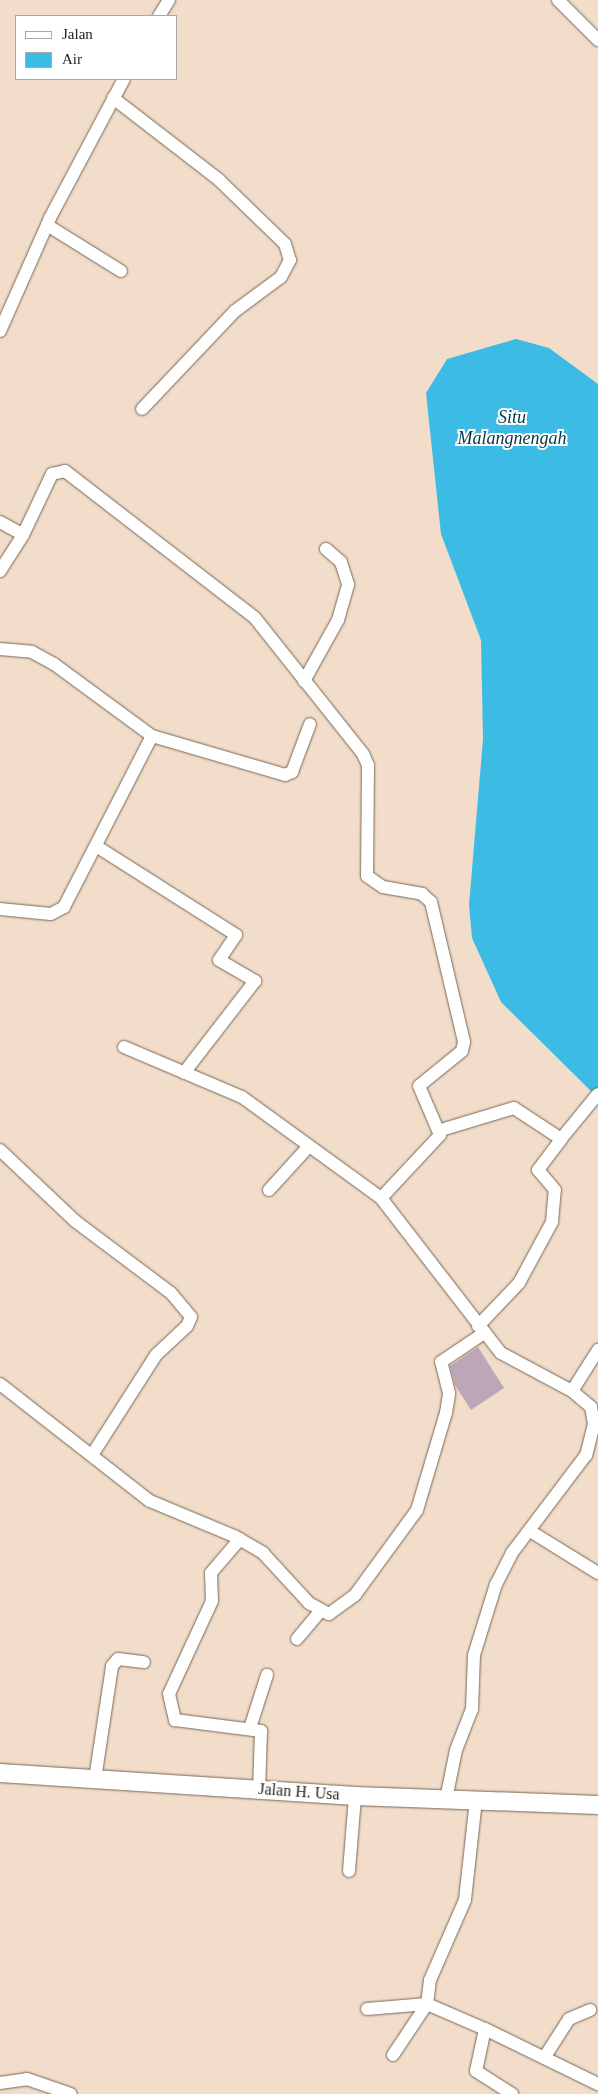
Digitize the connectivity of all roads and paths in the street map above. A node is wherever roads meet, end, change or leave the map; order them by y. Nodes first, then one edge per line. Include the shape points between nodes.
1 (169, 0) edge
2 (558, 0) edge
3 (161, 15) edge
4 (598, 40) edge
5 (123, 80) edge
6 (113, 98) junction
7 (47, 225) junction
8 (121, 271) dead end
9 (0, 331) edge
10 (142, 409) dead end
11 (0, 522) edge
12 (24, 535) junction
13 (326, 548) dead end
14 (0, 571) edge
15 (0, 648) edge
16 (304, 682) junction
17 (310, 724) dead end
18 (152, 736) junction
19 (96, 846) junction
20 (0, 909) edge
21 (124, 1047) dead end
22 (184, 1073) junction
23 (597, 1095) edge
24 (441, 1130) junction
25 (561, 1139) junction
26 (310, 1146) junction
27 (0, 1150) edge
28 (269, 1190) dead end
29 (381, 1198) junction
30 (481, 1329) junction
31 (598, 1350) edge
32 (0, 1384) edge
33 (572, 1391) junction
34 (92, 1455) junction
35 (530, 1531) junction
36 (240, 1539) junction
37 (598, 1573) edge
38 (320, 1612) junction
39 (297, 1639) dead end
40 (144, 1662) dead end
41 (267, 1675) dead end
42 (250, 1728) junction
43 (0, 1773) edge
44 (95, 1779) junction
45 (259, 1790) junction
46 (355, 1796) junction
47 (446, 1799) junction
48 (476, 1800) junction
49 (598, 1805) edge
50 (349, 1871) dead end
51 (427, 2004) junction
52 (367, 2009) dead end
53 (590, 2010) dead end
54 (485, 2029) junction
55 (393, 2055) dead end
56 (544, 2058) junction
57 (0, 2083) edge
58 (598, 2084) edge
59 (494, 2089) edge
60 (71, 2094) edge
61 (512, 2094) edge

1 - 3 street
2 - 4 street
5 - 6 street
6 - 7 street
6 - 10 street via 219,180 285,244 290,260 281,278 235,311
7 - 8 street
7 - 9 street
11 - 12 street
12 - 14 street
12 - 16 street via 52,474 61,469 247,611
13 - 16 street via 342,562 348,584 338,620
15 - 18 street via 32,652 54,664
16 - 24 street via 346,730 368,765 367,876 383,887 427,897 435,911 464,1042 462,1051 419,1086 420,1097
17 - 18 street via 292,772 285,775
18 - 19 street
19 - 20 street via 58,911
19 - 22 street via 236,935 218,960 255,981
21 - 22 street
22 - 26 street via 242,1097
23 - 25 street
24 - 25 street via 514,1108
24 - 29 street
25 - 30 street via 538,1170 555,1190 552,1222 519,1283
26 - 28 street
26 - 29 street
27 - 34 street via 75,1222 171,1293 191,1317 187,1326 156,1355
29 - 30 street
30 - 33 street via 512,1362
30 - 38 street via 441,1362 449,1393 446,1413 416,1510 350,1599 335,1612
31 - 33 street
32 - 34 street
33 - 35 street via 590,1407 592,1437 576,1473
34 - 36 street via 150,1500
35 - 37 street
35 - 47 street via 504,1567 487,1611 474,1655 472,1709 456,1750
36 - 38 street via 277,1565
36 - 42 street via 211,1573 212,1601 169,1694 175,1720
38 - 39 street
40 - 44 street via 118,1659 112,1666
41 - 42 street
42 - 45 street via 263,1734
43 - 44 street, Jalan H. Usa
44 - 45 street, Jalan H. Usa
45 - 46 street, Jalan H. Usa
46 - 47 street, Jalan H. Usa
46 - 50 street
47 - 48 street, Jalan H. Usa
48 - 49 street, Jalan H. Usa
48 - 51 street via 465,1900 430,1980
51 - 52 street
51 - 54 street
51 - 55 street
53 - 56 street via 570,2020
54 - 56 street
54 - 59 street via 476,2071
56 - 58 street
57 - 60 street via 27,2079
59 - 61 street

